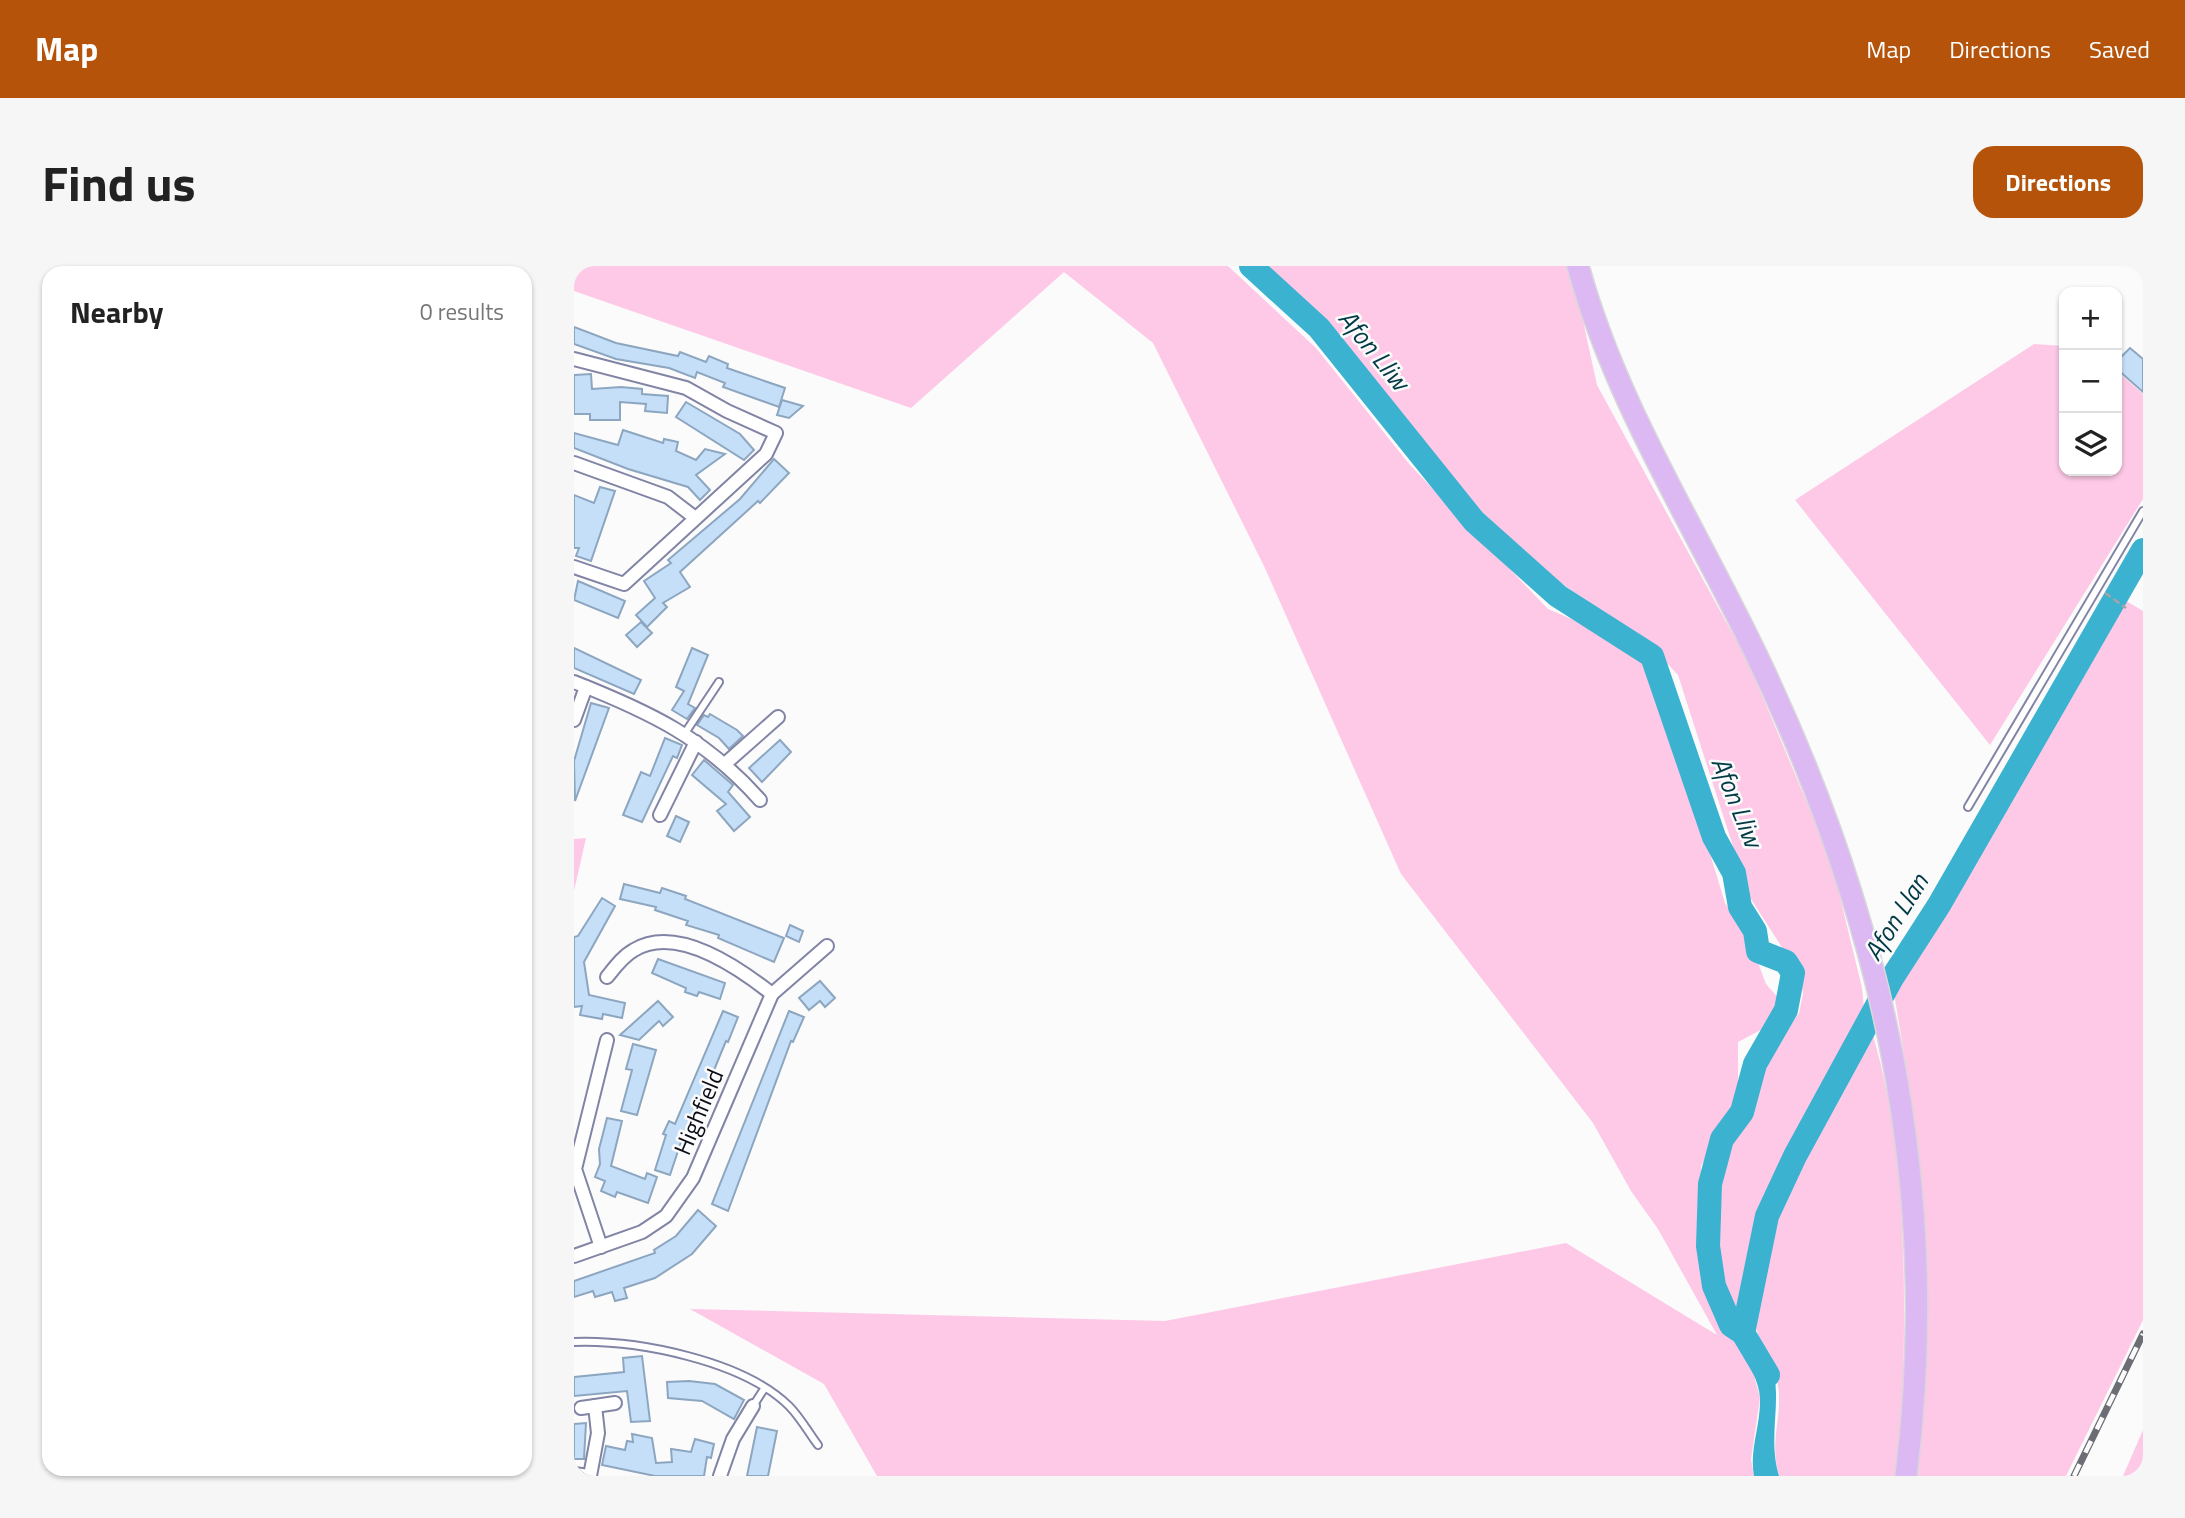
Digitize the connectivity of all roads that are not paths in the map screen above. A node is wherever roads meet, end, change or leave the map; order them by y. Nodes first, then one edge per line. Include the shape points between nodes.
1 (1578, 266) edge
2 (574, 359) edge
3 (574, 463) edge
4 (2143, 511) edge
5 (694, 517) junction
6 (574, 567) edge
7 (719, 682) dead end
8 (580, 684) edge
9 (778, 717) dead end
10 (574, 720) edge
11 (691, 738) junction
12 (726, 763) junction
13 (760, 800) dead end
14 (1968, 807) dead end
15 (660, 814) dead end
16 (827, 946) dead end
17 (607, 977) dead end
18 (772, 994) junction
19 (607, 1040) dead end
20 (601, 1247) junction
21 (574, 1256) edge
22 (574, 1342) edge
23 (764, 1390) junction
24 (615, 1403) dead end
25 (595, 1406) junction
26 (753, 1406) joint
27 (581, 1408) dead end
28 (818, 1446) dead end
29 (574, 1474) edge
30 (590, 1476) edge
31 (720, 1476) edge
32 (1906, 1476) edge

1 - 32 main road via 1613,372 1723,587 1812,776 1869,947 1896,1070 1910,1169 1916,1283 1913,1420
2 - 5 street via 686,388 776,433 766,454
3 - 5 street via 668,497
4 - 14 lane
5 - 6 street via 624,583
7 - 11 lane
8 - 10 street
8 - 11 street
9 - 12 street
11 - 12 street
11 - 15 street
12 - 13 street
16 - 18 street, Highfield
17 - 18 street via 635,949 669,942 735,965
18 - 20 street, Highfield via 693,1178 666,1216 642,1232
19 - 20 street via 575,1169
20 - 21 street, Highfield
22 - 23 lane via 653,1348 709,1362
23 - 26 lane
23 - 28 lane via 788,1406
24 - 25 street
25 - 27 street
25 - 30 street via 598,1433
26 - 31 street via 733,1439
29 - 30 street

